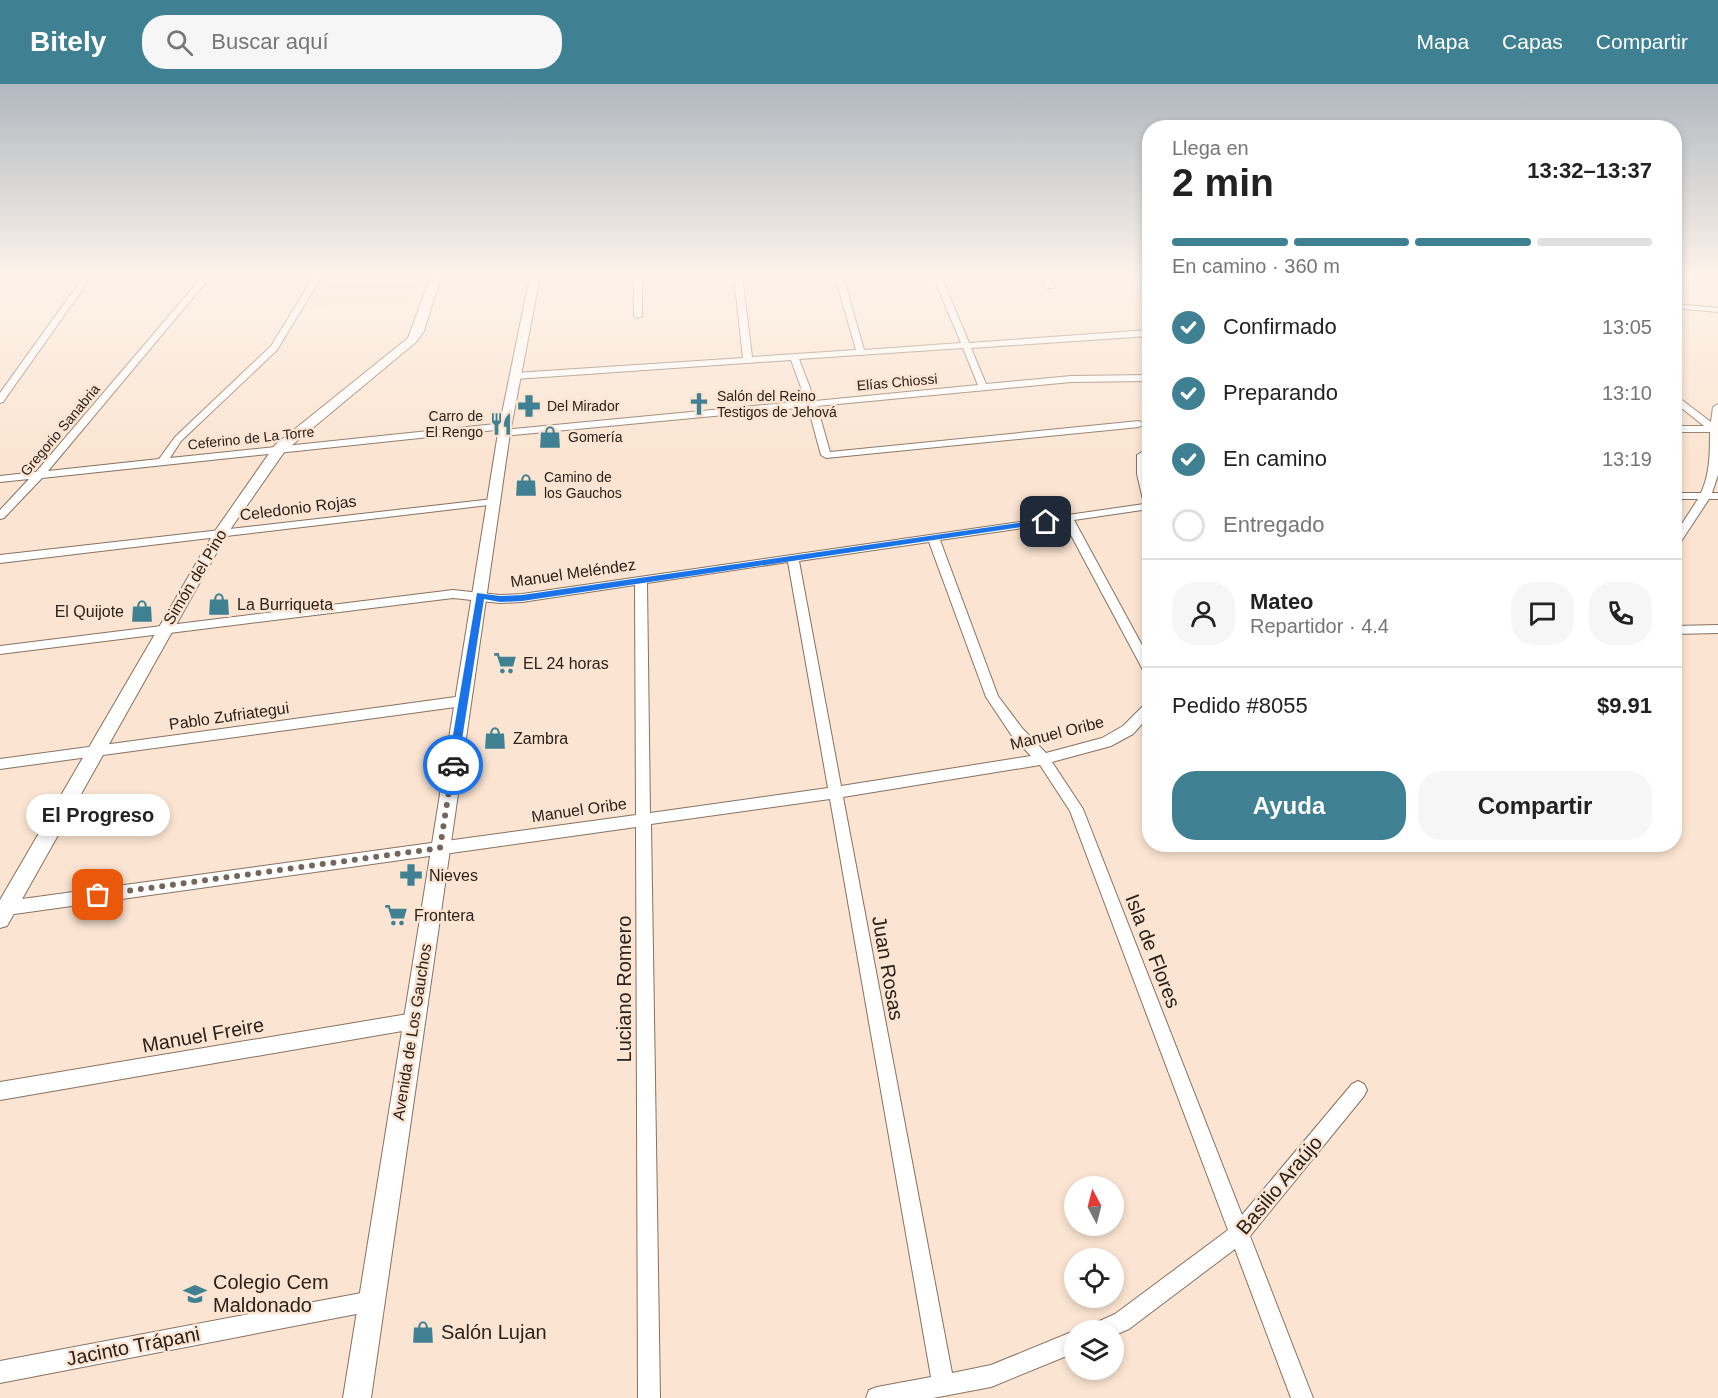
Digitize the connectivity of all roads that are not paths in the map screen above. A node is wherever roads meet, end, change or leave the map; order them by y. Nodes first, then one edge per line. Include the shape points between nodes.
1 (44, 337) edge
2 (156, 337) edge
3 (281, 337) edge
4 (413, 337) edge
5 (523, 337) edge
6 (745, 337) edge
7 (857, 337) edge
8 (962, 337) edge
9 (1088, 337) edge
10 (966, 346) junction
11 (861, 353) junction
12 (794, 357) junction
13 (748, 360) junction
14 (515, 376) junction
15 (1142, 378) edge
16 (982, 387) junction
17 (0, 400) edge
18 (812, 404) junction
19 (1682, 404) edge
20 (1718, 407) edge
21 (1139, 424) dead end
22 (1682, 429) edge
23 (1713, 429) junction
24 (504, 430) junction
25 (280, 448) junction
26 (1142, 455) dead end
27 (162, 462) junction
28 (1142, 474) edge
29 (40, 475) junction
30 (0, 479) edge
31 (1682, 496) edge
32 (1706, 496) junction
33 (1718, 496) edge
34 (493, 502) junction
35 (1142, 505) edge
36 (0, 516) edge
37 (1068, 519) junction
38 (1682, 532) edge
39 (220, 534) junction
40 (933, 537) junction
41 (793, 558) junction
42 (0, 559) edge
43 (641, 579) junction
44 (480, 595) junction
45 (1718, 629) edge
46 (164, 630) junction
47 (1682, 630) edge
48 (0, 650) edge
49 (1142, 657) edge
50 (463, 700) junction
51 (1142, 715) edge
52 (97, 751) junction
53 (1043, 759) junction
54 (0, 764) edge
55 (835, 793) junction
56 (644, 819) junction
57 (440, 848) junction
58 (2, 912) edge
59 (414, 1021) junction
60 (1358, 1090) dead end
61 (0, 1091) edge
62 (1238, 1235) junction
63 (372, 1301) junction
64 (1124, 1320) edge
65 (1064, 1346) edge
66 (0, 1372) edge
67 (943, 1385) junction
68 (357, 1398) edge
69 (649, 1398) edge
70 (877, 1398) edge
71 (1302, 1398) edge

1 - 17 street
2 - 29 street, Gregorio Sanabria
3 - 27 street via 178,439
4 - 25 street, Simón del Pino via 403,350
5 - 14 street, Avenida de Los Gauchos
6 - 13 street
7 - 11 street
8 - 10 street
9 - 10 street
10 - 11 street
10 - 16 street
11 - 12 street
12 - 13 street
12 - 18 street
13 - 14 street
14 - 24 street, Avenida de Los Gauchos
15 - 16 street, Elías Chiossi via 1093,377
16 - 18 street, Elías Chiossi
18 - 21 street via 826,455
18 - 24 street, Elías Chiossi
19 - 23 street
20 - 23 street
22 - 23 street
23 - 32 street via 1714,471
24 - 25 street, Ceferino de La Torre
24 - 34 street, Avenida de Los Gauchos
25 - 27 street, Ceferino de La Torre
25 - 39 street, Simón del Pino
26 - 28 street
27 - 29 street, Ceferino de La Torre
29 - 30 street, Ceferino de La Torre
29 - 36 street, Gregorio Sanabria
31 - 32 street
32 - 33 street
32 - 38 street
34 - 39 street, Celedonio Rojas
34 - 44 street, Avenida de Los Gauchos
35 - 37 street, Manuel Meléndez
37 - 40 street, Manuel Meléndez
37 - 49 street
39 - 42 street, Celedonio Rojas
39 - 46 street, Simón del Pino
40 - 41 street, Manuel Meléndez
40 - 53 street, Isla de Flores via 992,696 1017,732
41 - 43 street, Manuel Meléndez
41 - 55 street, Juan Rosas
43 - 44 street, Manuel Meléndez via 522,598
43 - 56 street, Luciano Romero
44 - 46 street, Manuel Meléndez via 453,594
44 - 50 street, Avenida de Los Gauchos
45 - 47 street
46 - 48 street, Manuel Meléndez
46 - 52 street, Simón del Pino
50 - 52 street, Pablo Zufriategui
50 - 57 street, Avenida de Los Gauchos
51 - 53 street, Manuel Oribe via 1128,730 1106,742
52 - 54 street, Pablo Zufriategui
52 - 58 street, Simón del Pino
53 - 55 street, Manuel Oribe
53 - 62 street, Isla de Flores via 1076,809
55 - 56 street, Manuel Oribe
55 - 67 street, Juan Rosas
56 - 57 street, Manuel Oribe
56 - 69 street, Luciano Romero
57 - 58 street, Manuel Oribe
57 - 59 street, Avenida de Los Gauchos
59 - 61 street, Manuel Freire
59 - 63 street, Avenida de Los Gauchos
60 - 62 street, Basilio Araújo
62 - 64 street, Basilio Araújo
62 - 71 street, Isla de Flores
63 - 66 street, Jacinto Trápani
63 - 68 street, Avenida de Los Gauchos
65 - 67 street via 991,1376
67 - 70 street

